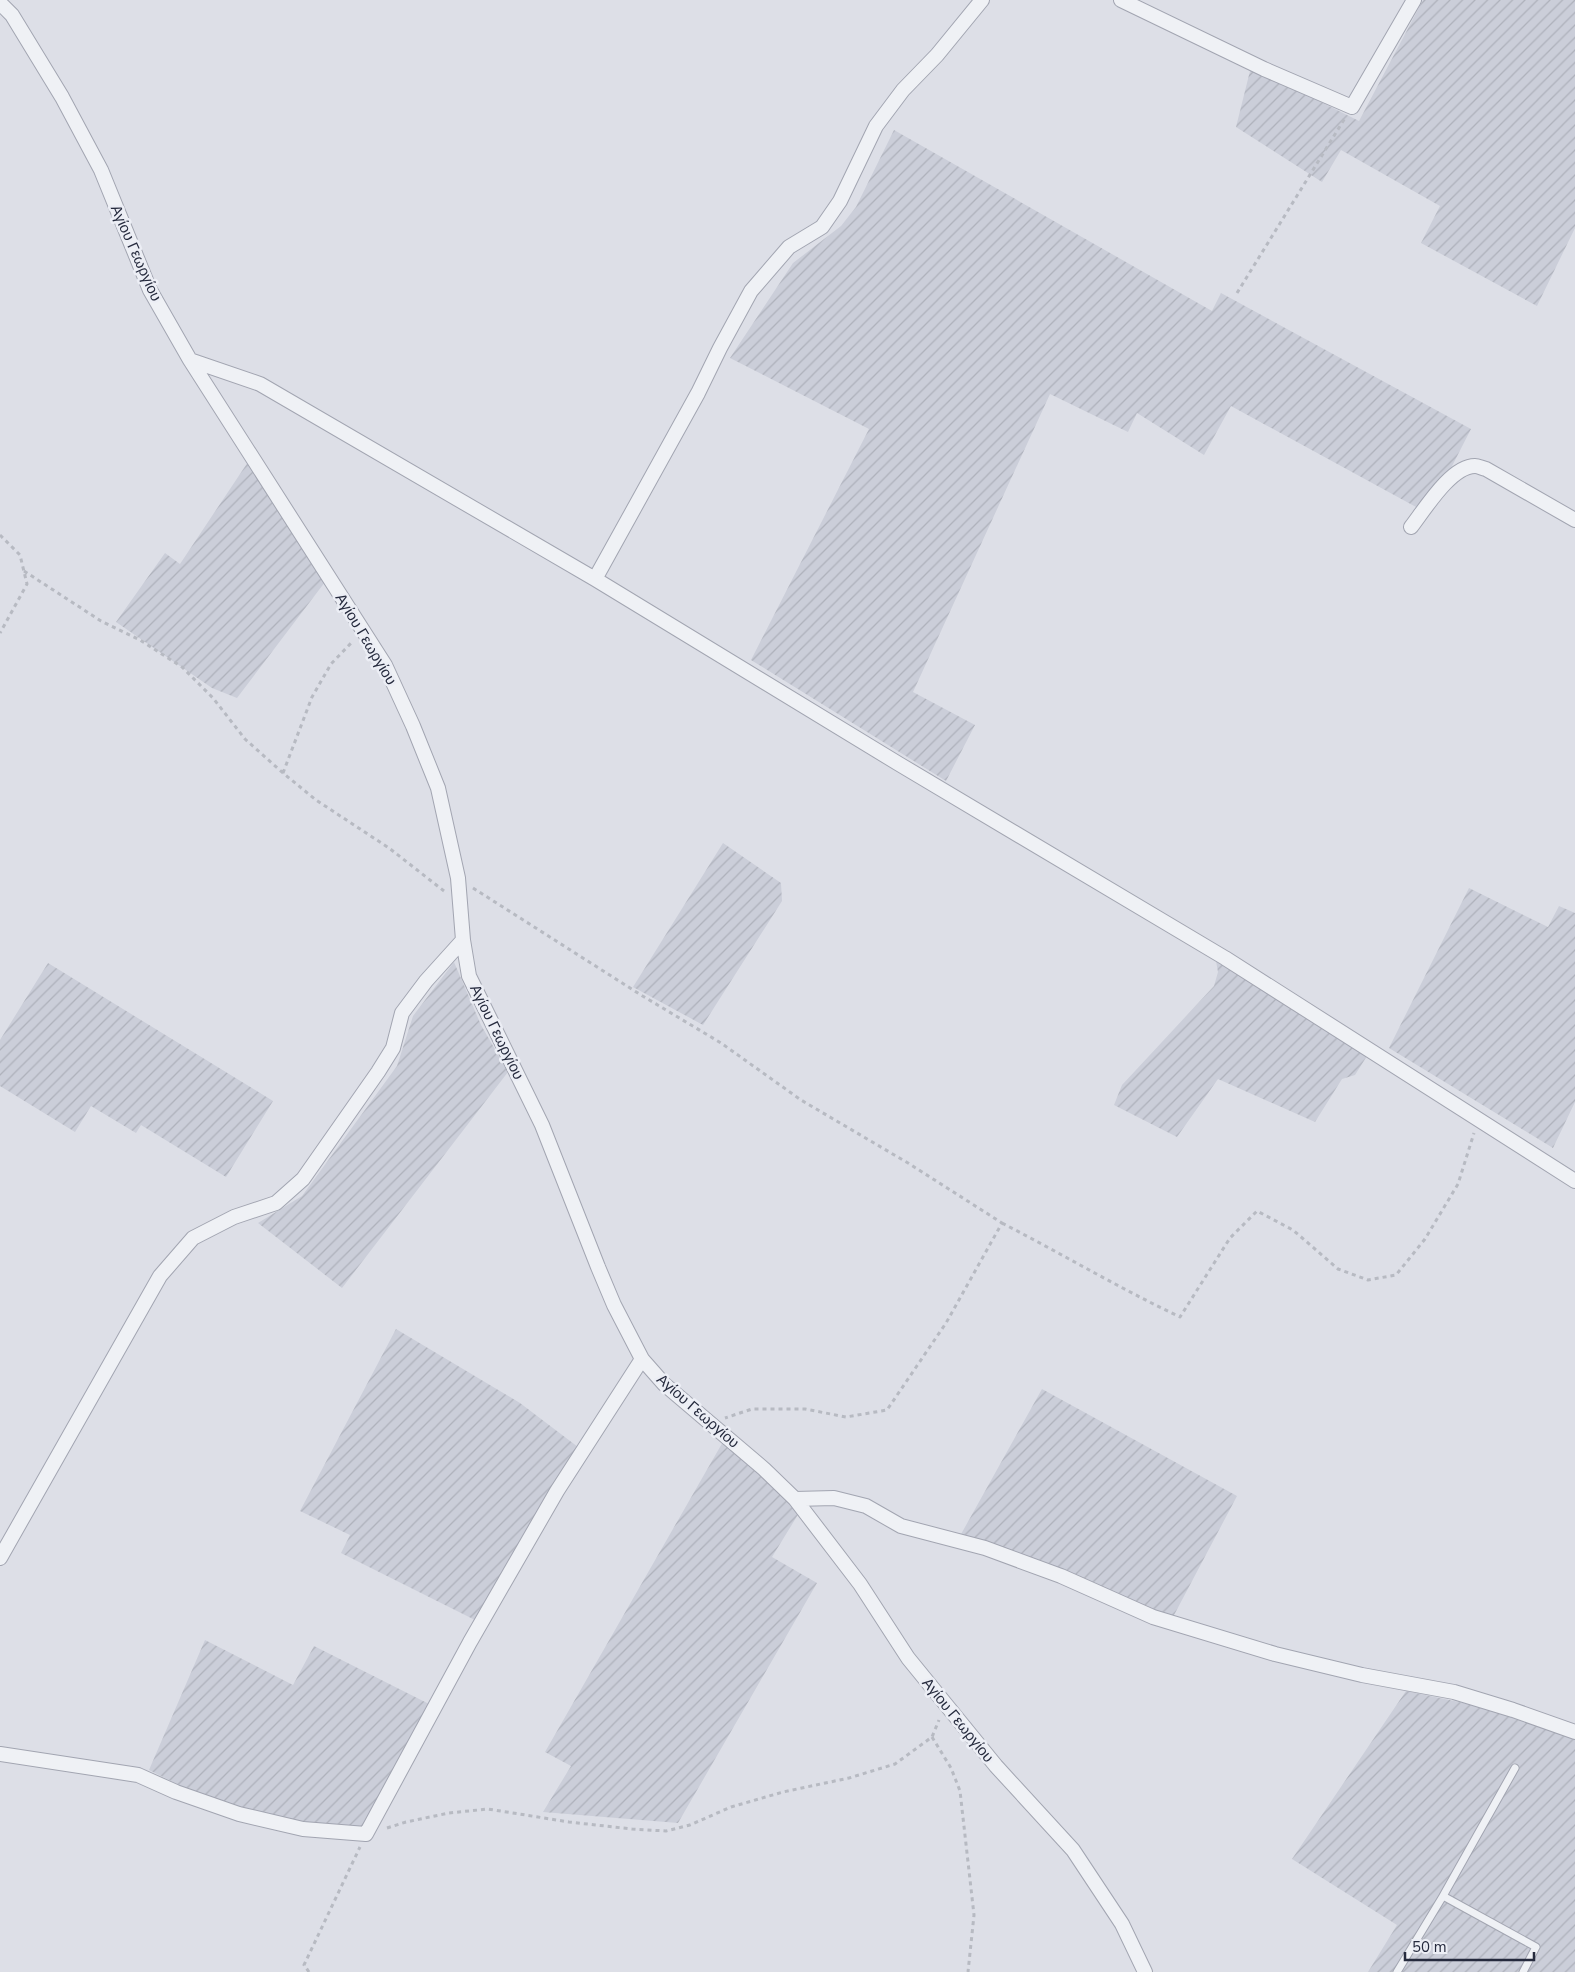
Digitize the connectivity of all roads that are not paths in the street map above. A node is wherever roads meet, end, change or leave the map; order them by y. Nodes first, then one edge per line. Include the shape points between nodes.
1 (982, 0) edge
2 (1121, 0) edge
3 (1414, 0) edge
4 (0, 3) edge
5 (190, 360) junction
6 (1575, 520) edge
7 (1411, 527) dead end
8 (595, 579) junction
9 (463, 940) junction
10 (1575, 1181) edge
11 (642, 1359) junction
12 (795, 1499) junction
13 (0, 1558) edge
14 (1575, 1732) edge
15 (0, 1754) edge
16 (1515, 1768) dead end
17 (1443, 1896) junction
18 (1145, 1972) edge
19 (1397, 1972) edge
20 (1523, 1972) edge

1 - 8 street via 903,90 876,126 840,201 822,226 789,247 751,291
2 - 3 street via 1264,69 1352,107
4 - 5 street, Αγίου Γεωργίου via 12,15 62,97 100,170 150,290
5 - 8 street via 260,384
5 - 9 street, Αγίου Γεωργίου via 385,665 438,788 458,878
6 - 7 street via 1476,466 1453,474
8 - 10 street via 1225,958
9 - 11 street, Αγίου Γεωργίου via 469,976 542,1124 601,1275
9 - 13 street via 402,1013 393,1048 303,1179 276,1203 234,1217 193,1238 160,1276
11 - 12 street, Αγίου Γεωργίου via 664,1384
11 - 15 street via 557,1491 470,1642 366,1834 303,1829 239,1814 138,1775
12 - 14 street via 834,1498 866,1506 901,1526 985,1548 1061,1576 1153,1617 1292,1658 1454,1692
12 - 18 street, Αγίου Γεωργίου via 860,1584 908,1658 996,1766 1074,1850 1122,1924
16 - 17 lane
17 - 19 lane
17 - 20 lane via 1536,1947

